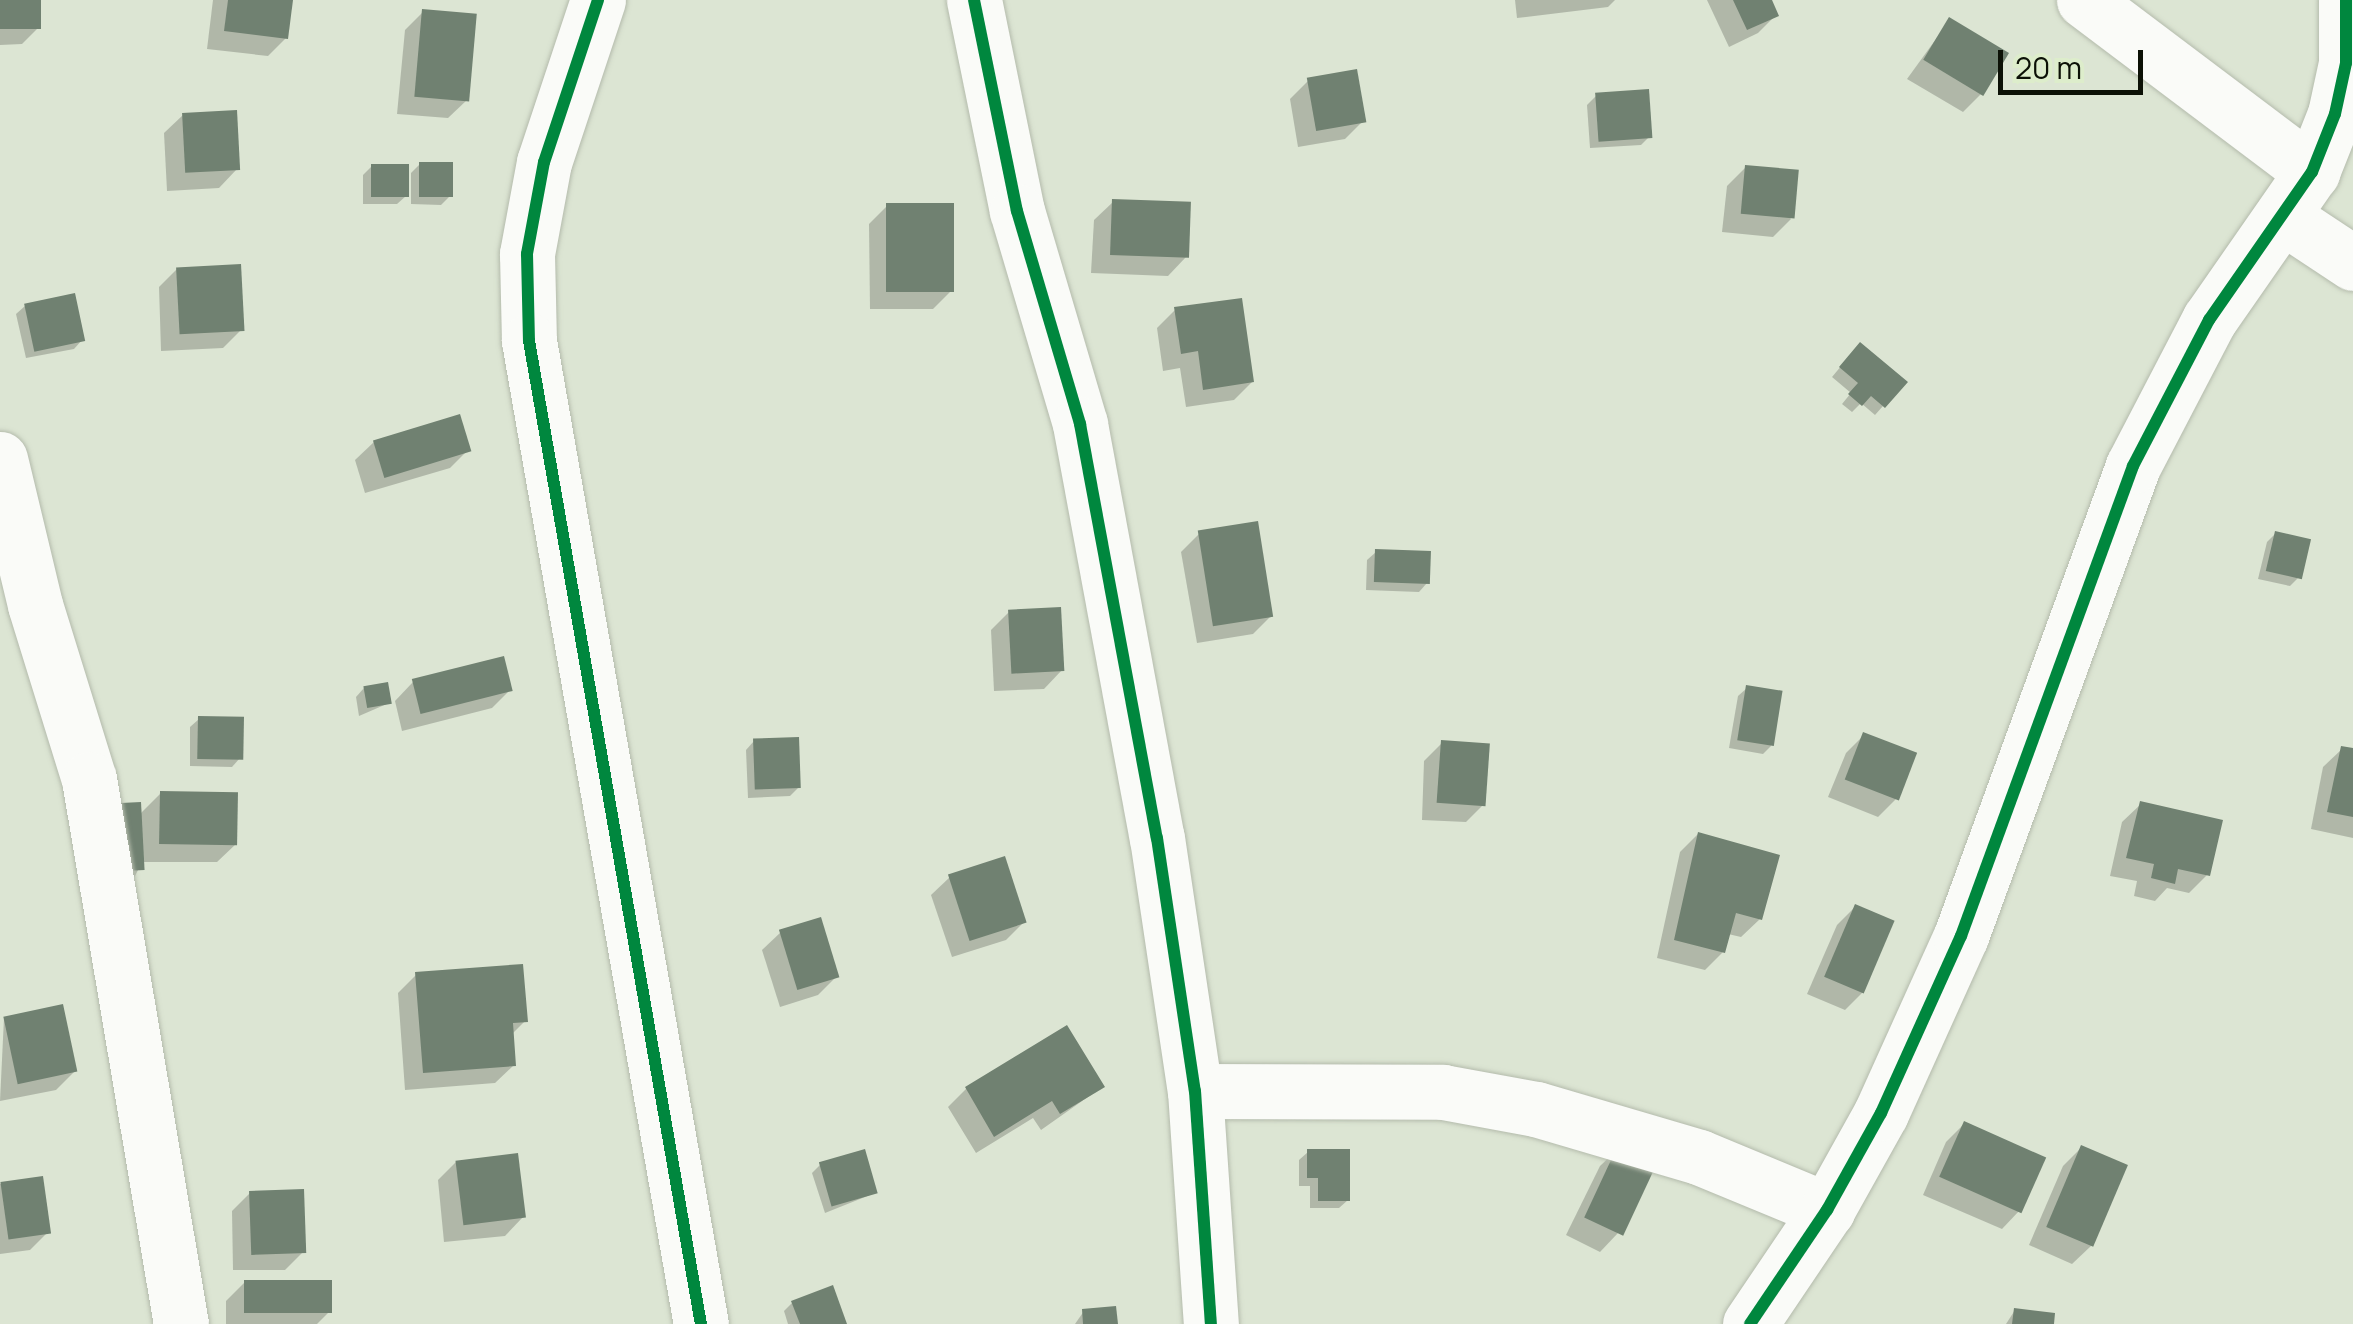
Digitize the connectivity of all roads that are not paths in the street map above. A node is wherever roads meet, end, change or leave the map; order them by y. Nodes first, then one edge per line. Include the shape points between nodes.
1 (598, 0) edge
2 (974, 0) edge
3 (2084, 0) edge
4 (2346, 0) edge
5 (2297, 194) junction
6 (2353, 263) edge
7 (0, 459) edge
8 (1195, 1091) junction
9 (1827, 1210) junction
10 (180, 1324) edge
11 (701, 1324) edge
12 (1211, 1324) edge
13 (1750, 1324) edge

1 - 11 street via 544,162 527,254 529,341
2 - 8 street via 1017,211 1080,424 1157,838
3 - 5 street
4 - 5 street via 2346,63
5 - 6 street
5 - 9 street via 2209,320 2133,466 1961,936 1881,1112
7 - 10 street via 34,605 89,779
8 - 9 street via 1372,1088 1499,1102 1699,1156
8 - 12 street
9 - 13 street

